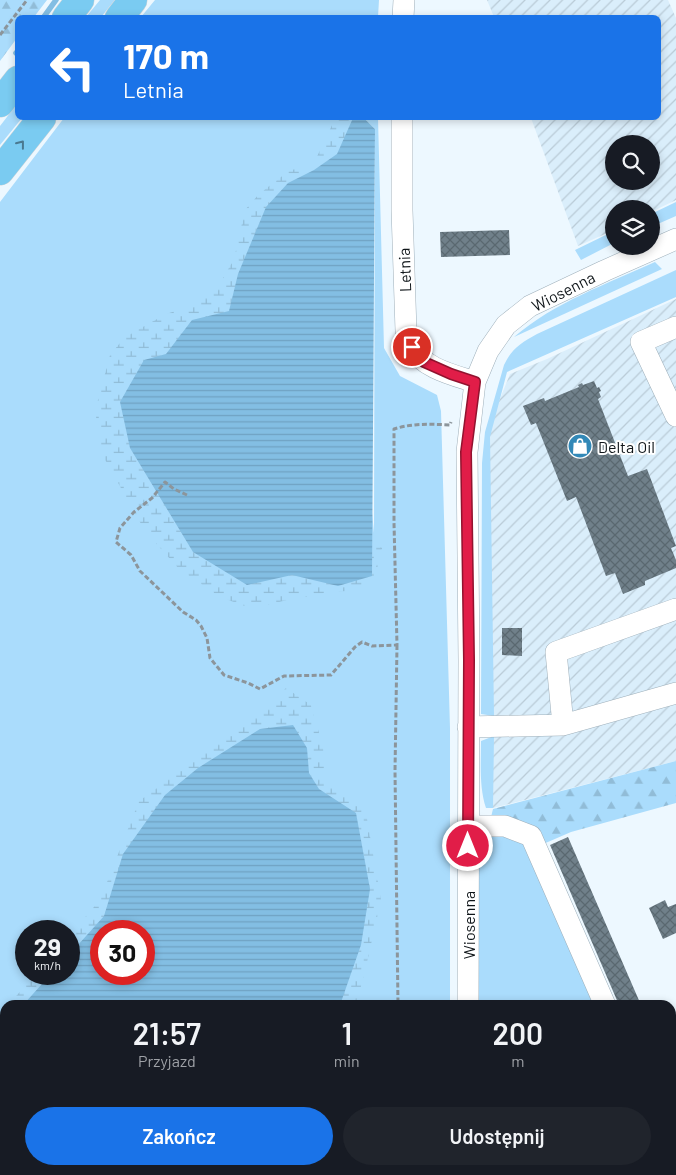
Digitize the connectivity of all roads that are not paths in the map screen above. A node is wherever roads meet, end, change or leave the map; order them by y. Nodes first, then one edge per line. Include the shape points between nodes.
1 (80, 0) edge
2 (133, 0) edge
3 (404, 0) edge
4 (68, 15) edge
5 (121, 15) edge
6 (403, 15) edge
7 (15, 84) edge
8 (0, 103) edge
9 (40, 120) edge
10 (402, 120) edge
11 (0, 171) edge
12 (676, 239) edge
13 (676, 327) edge
14 (475, 382) junction
15 (676, 416) edge
16 (676, 610) edge
17 (676, 693) edge
18 (563, 725) junction
19 (468, 727) junction
20 (468, 826) junction
21 (468, 1000) edge
22 (604, 1000) edge

1 - 4 main road
2 - 5 main road
3 - 6 street
7 - 8 main road
11 -> 9 main road
10 - 14 street, Letnia via 406,331 412,347 424,362
12 - 14 street, Wiosenna via 530,306 506,325 488,351
13 - 15 street via 641,342
14 - 19 street, Wiosenna via 466,452
16 - 18 street via 556,652
17 - 18 street
18 - 19 street
19 - 20 street, Wiosenna
20 - 21 street, Wiosenna
20 - 22 street via 505,826 530,836

